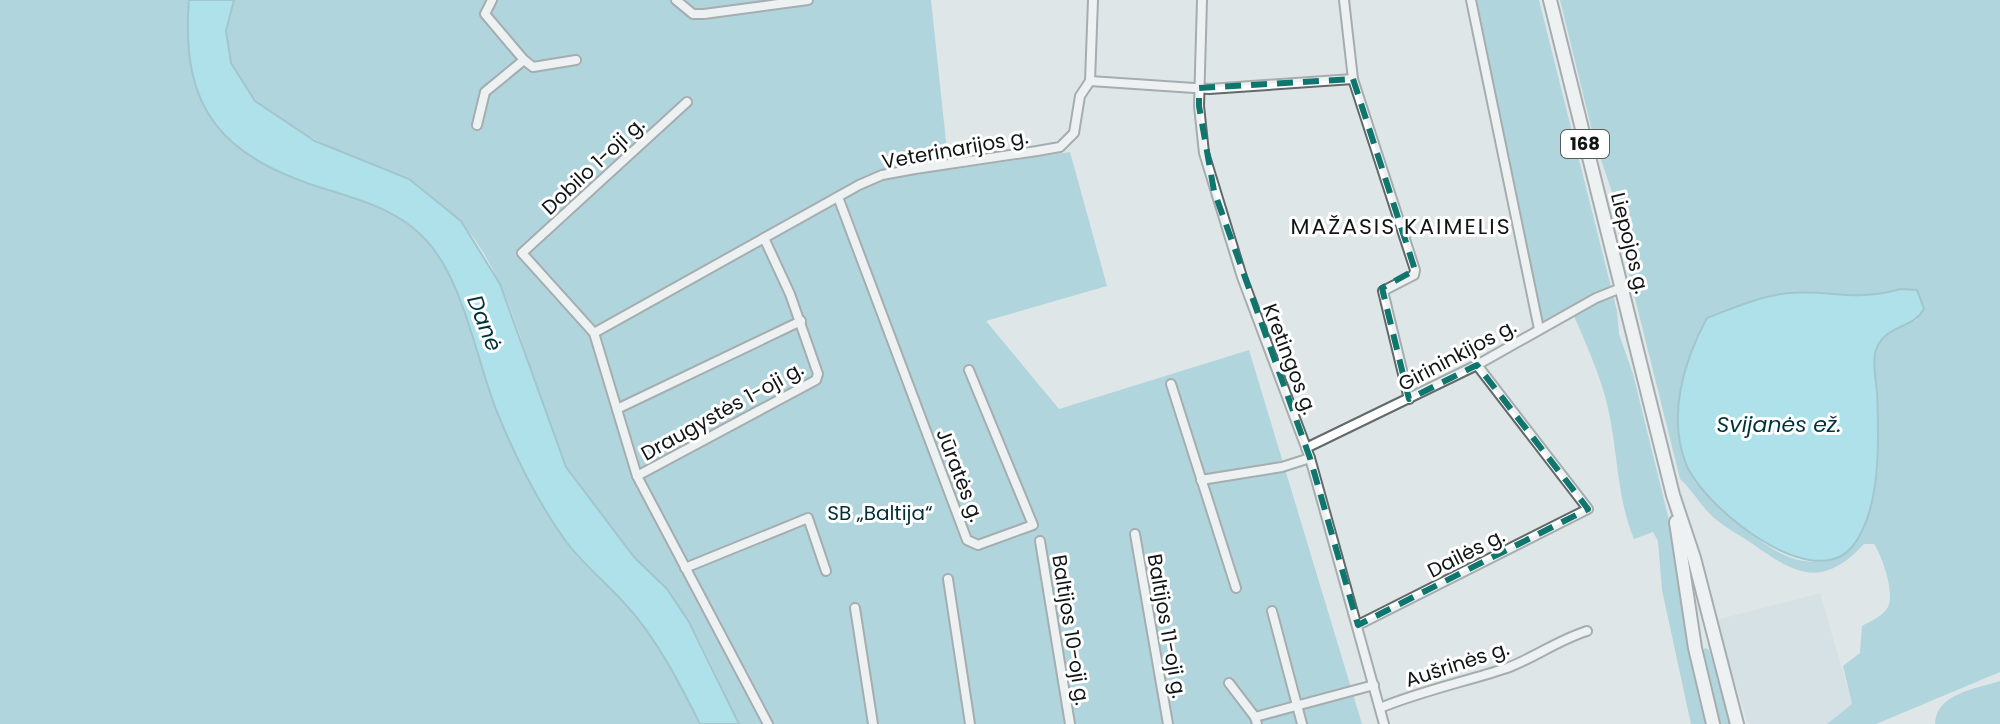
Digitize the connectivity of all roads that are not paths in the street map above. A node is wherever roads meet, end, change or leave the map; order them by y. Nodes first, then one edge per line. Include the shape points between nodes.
1 (492, 0) edge
2 (676, 0) edge
3 (808, 0) edge
4 (1093, 0) edge
5 (1202, 0) edge
6 (1344, 0) edge
7 (1471, 0) edge
8 (1550, 0) edge
9 (524, 60) junction
10 (576, 60) dead end
11 (1353, 79) junction
12 (1090, 81) junction
13 (1199, 88) junction
14 (687, 102) dead end
15 (477, 125) dead end
16 (838, 197) junction
17 (764, 238) junction
18 (1621, 288) junction
19 (801, 321) junction
20 (1539, 329) junction
21 (594, 333) junction
22 (1477, 365) junction
23 (969, 370) dead end
24 (1171, 384) dead end
25 (1409, 399) junction
26 (617, 409) junction
27 (1306, 448) junction
28 (1310, 458) junction
29 (637, 476) junction
30 (1201, 480) junction
31 (1673, 495) junction
32 (1135, 534) dead end
33 (1040, 541) dead end
34 (685, 568) junction
35 (826, 571) dead end
36 (948, 579) dead end
37 (1236, 588) dead end
38 (855, 608) dead end
39 (1272, 611) dead end
40 (1358, 625) junction
41 (1587, 631) dead end
42 (1716, 643) junction
43 (1695, 648) junction
44 (1229, 683) dead end
45 (1374, 685) junction
46 (1298, 705) junction
47 (1380, 708) junction
48 (1256, 720) edge
49 (768, 724) edge
50 (873, 724) edge
51 (970, 724) edge
52 (1070, 724) edge
53 (1168, 724) edge
54 (1302, 724) edge
55 (1384, 724) edge
56 (1713, 724) edge
57 (1737, 724) edge

1 - 9 street via 485,14
2 - 3 street via 693,14 704,14
4 - 12 street, Veterinarijos g.
5 - 13 street, Kretingos g.
6 - 11 street
7 - 20 street
8 - 18 main road, Liepojos g. / 168
9 - 10 street via 533,67
9 - 15 street via 485,92
11 - 13 street
11 - 25 street via 1415,270 1383,291
12 - 13 street
12 - 16 street, Veterinarijos g. via 1080,96 1074,133 1060,147 882,175
13 - 27 street, Kretingos g. via 1201,135 1214,191
14 - 21 street, Dobilo 1-oji g. via 522,253
16 - 17 street, Veterinarijos g.
16 - 23 street, Jūratės g. via 967,540 978,545 1033,525
17 - 19 street, Draugystės 1-oji g.
17 - 21 street, Veterinarijos g.
18 - 20 street, Girininkijos g.
18 - 31 main road, Liepojos g. / 168
19 - 26 street
19 - 29 street, Draugystės 1-oji g. via 816,380
20 - 22 street, Girininkijos g.
21 - 26 street
22 - 25 street, Girininkijos g.
22 - 40 street, Dailės g. via 1588,509
24 - 30 street
25 - 27 street, Girininkijos g.
26 - 29 street
27 - 28 street, Kretingos g.
28 - 30 street
28 - 40 street, Kretingos g.
29 - 34 street
30 - 37 street
31 - 42 main road, Liepojos g. / 168
31 - 43 main road, Liepojos g. / 168
32 - 53 street, Baltijos 11-oji g.
33 - 52 street, Baltijos 10-oji g.
34 - 35 street via 808,518
34 - 49 street
36 - 51 street
38 - 50 street
39 - 46 street
40 - 45 street, Kretingos g.
41 - 47 street, Aušrinės g. via 1510,667
42 - 43 main road via 1707,639
42 - 57 main road, Liepojos g. / 168
43 - 56 main road, Liepojos g. / 168
44 - 48 street
45 - 46 street
45 - 47 street, Kretingos g.
46 - 48 street
46 - 54 street
47 - 55 street, Kretingos g.

